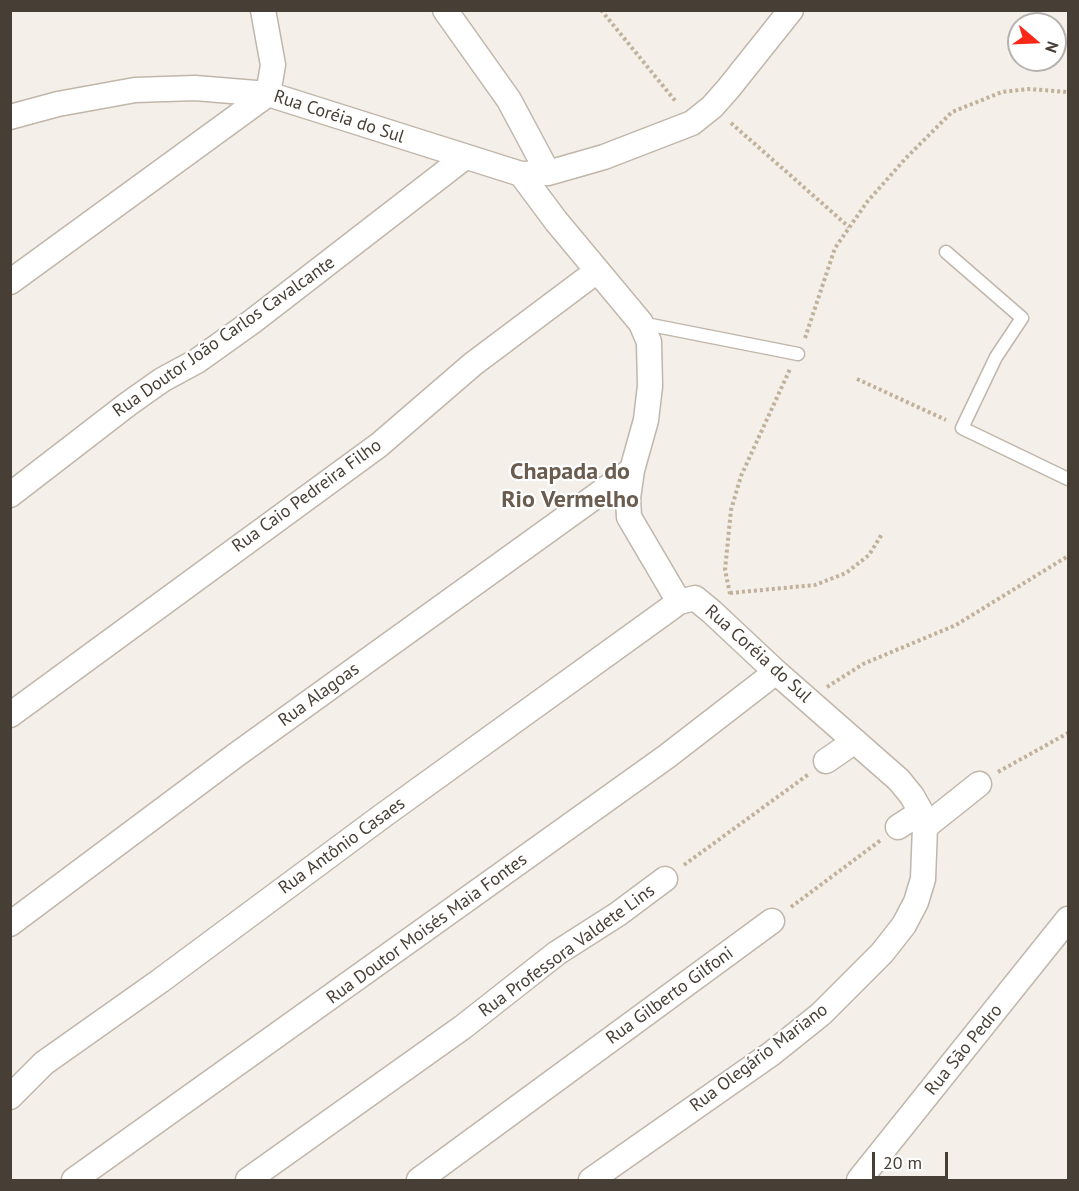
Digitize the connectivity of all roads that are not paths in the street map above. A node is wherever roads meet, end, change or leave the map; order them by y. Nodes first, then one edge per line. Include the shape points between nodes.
1 (263, 10) edge
2 (445, 10) edge
3 (791, 10) edge
4 (268, 94) junction
5 (10, 117) edge
6 (465, 157) junction
7 (548, 173) junction
8 (521, 174) junction
9 (946, 252) dead end
10 (597, 271) junction
11 (10, 282) edge
12 (641, 323) junction
13 (798, 354) road end
14 (632, 470) junction
15 (1068, 479) edge
16 (10, 495) edge
17 (679, 602) junction
18 (776, 672) junction
19 (10, 715) edge
20 (855, 741) junction
21 (826, 761) road end
22 (979, 784) road end
23 (923, 819) junction
24 (898, 827) road end
25 (665, 879) road end
26 (1068, 919) edge
27 (772, 921) road end
28 (10, 924) edge
29 (10, 1097) edge
30 (74, 1180) edge
31 (248, 1180) edge
32 (419, 1180) edge
33 (593, 1180) edge
34 (859, 1180) edge

1 - 4 street via 273,65
2 - 7 street via 509,100
3 - 7 street, Rua Coréia do Sul via 712,107 692,123 604,157
4 - 5 street, Rua Coréia do Sul via 195,88 135,90
4 - 6 street, Rua Coréia do Sul
4 - 11 street
6 - 8 street, Rua Coréia do Sul
6 - 16 street, Rua Doutor João Carlos Cavalcante via 253,321 128,404
7 - 8 street, Rua Coréia do Sul
8 - 10 street, Rua Coréia do Sul
9 - 15 lane via 1022,318 996,357 962,428
10 - 12 street, Rua Coréia do Sul
10 - 19 street, Rua Caio Pedreira Filho via 473,364 379,445
12 - 13 lane
12 - 14 street, Rua Coréia do Sul via 649,342 650,386
14 - 17 street, Rua Coréia do Sul via 629,517
14 - 28 street, Rua Alagoas via 236,755
17 - 18 street, Rua Coréia do Sul via 695,598
17 - 29 street, Rua Antônio Casaes via 44,1063
18 - 20 street, Rua Coréia do Sul
18 - 30 street, Rua Doutor Moisés Maia Fontes via 666,757
20 - 21 street
20 - 23 street, Rua Coréia do Sul via 899,780
22 - 23 street
23 - 24 street
23 - 33 street, Rua Olegário Mariano via 923,879 916,902 882,953 821,1014 771,1054
25 - 31 street, Rua Professora Valdete Lins via 618,915 557,953 464,1027
26 - 34 street, Rua São Pedro
27 - 32 street, Rua Gilberto Gilfoni

